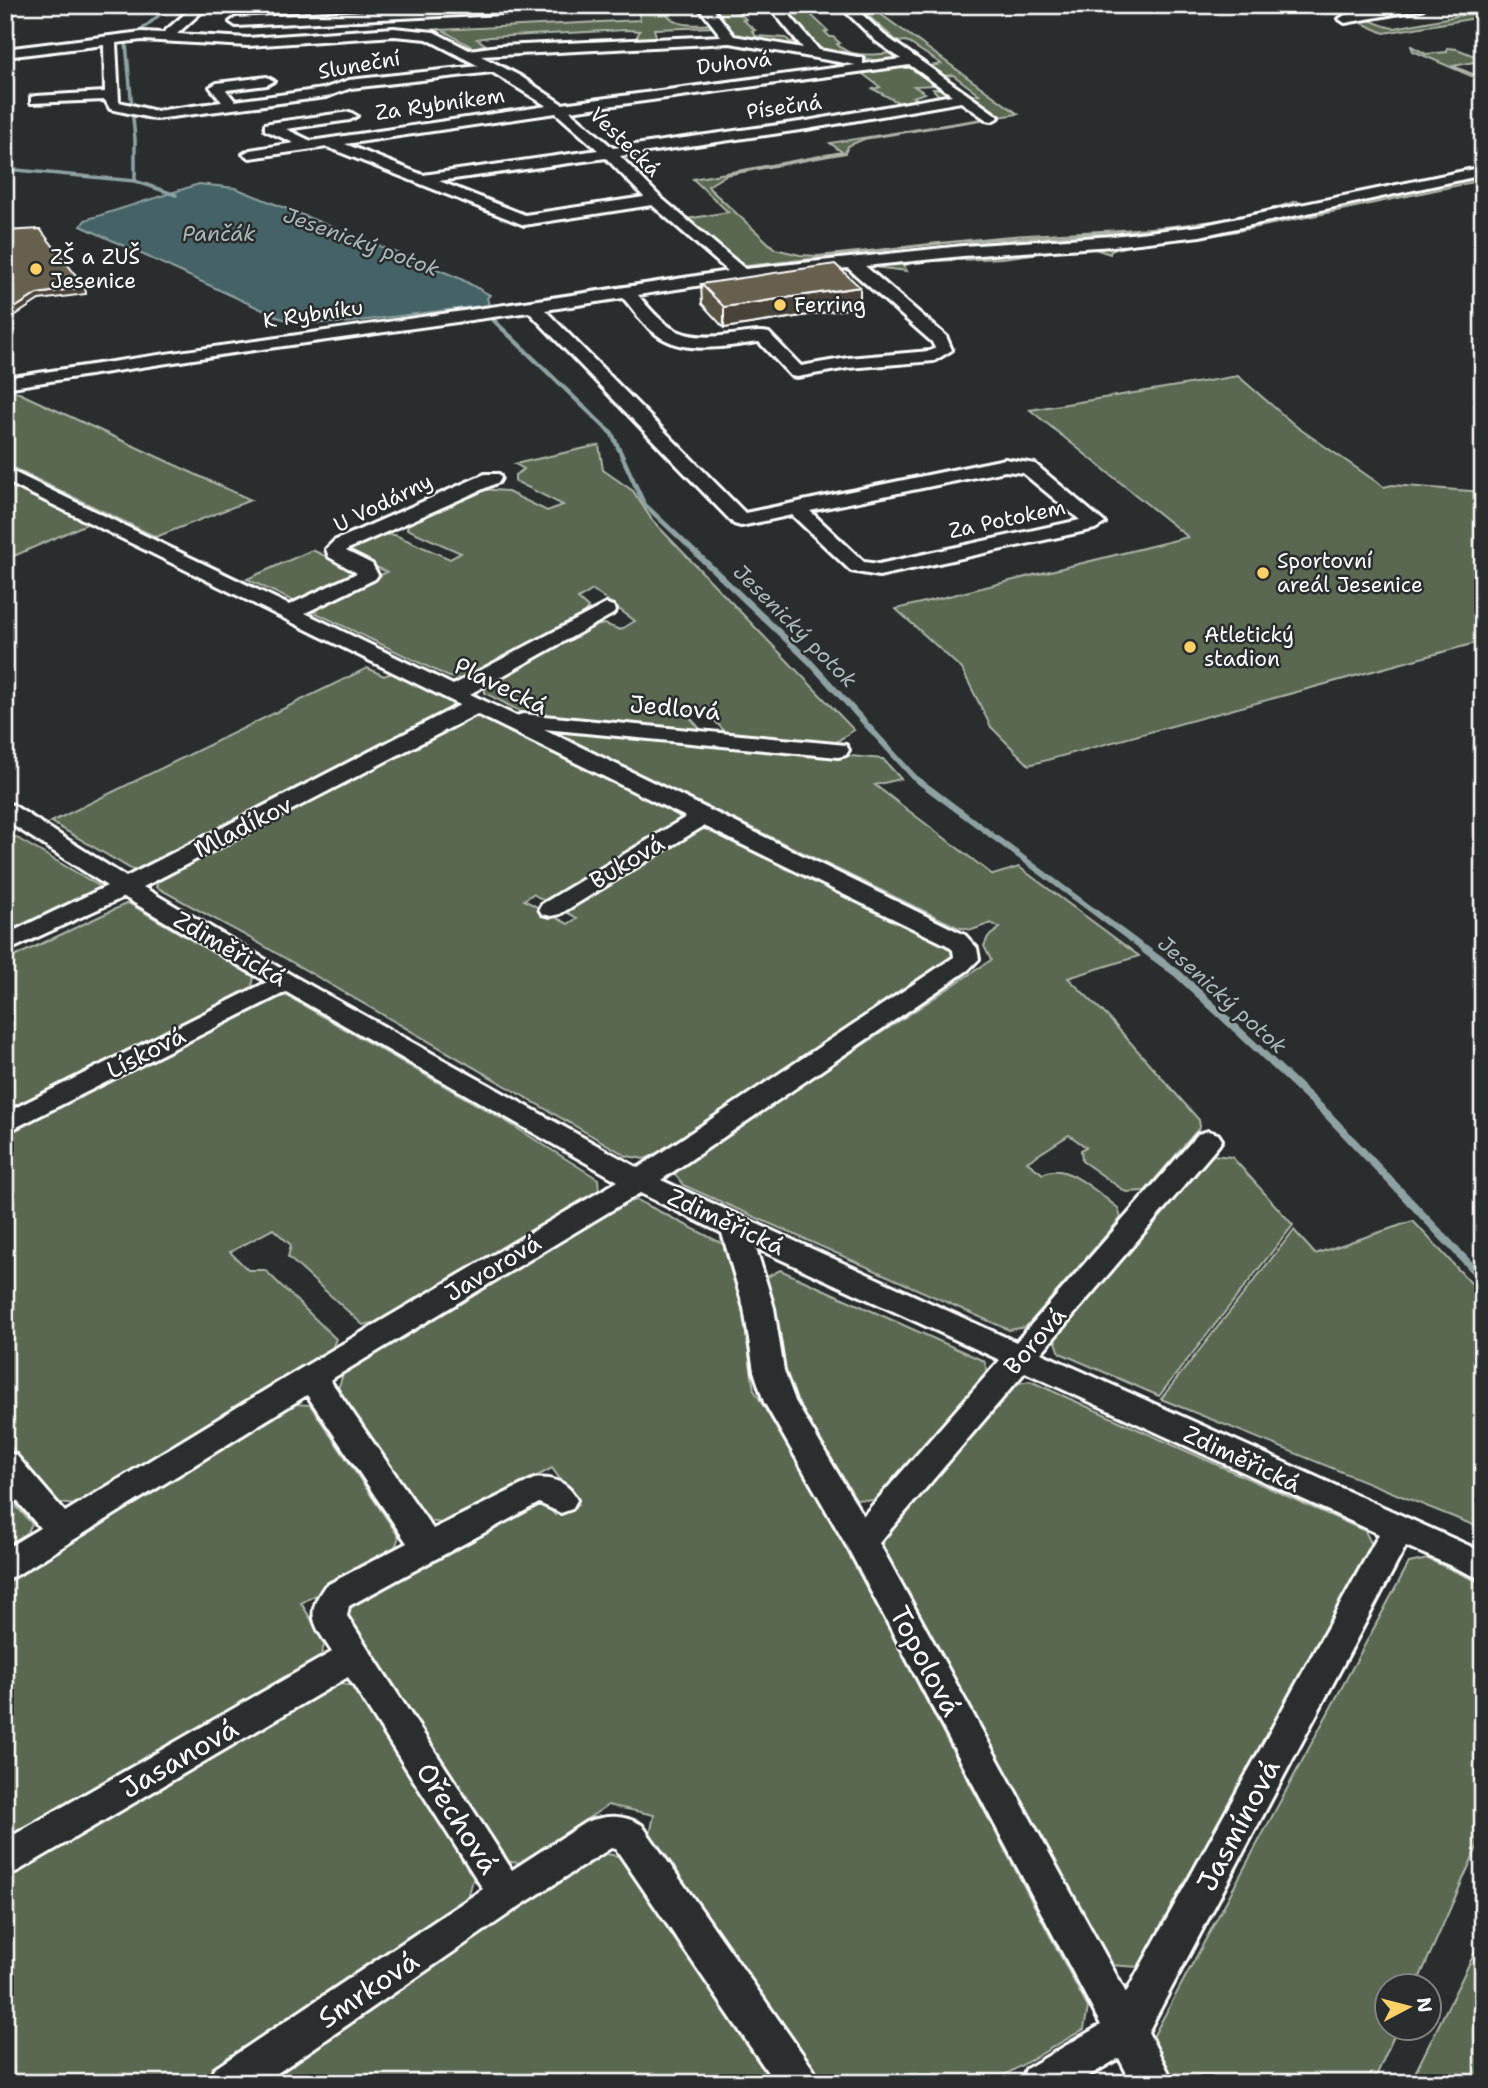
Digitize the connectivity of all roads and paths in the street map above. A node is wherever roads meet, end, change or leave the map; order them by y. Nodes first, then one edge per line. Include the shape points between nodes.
1 (203, 5) edge
2 (585, 5) edge
3 (704, 5) edge
4 (774, 5) edge
5 (845, 5) edge
6 (1422, 5) edge
7 (549, 6) edge
8 (1398, 7) edge
9 (325, 12) edge
10 (1345, 19) dead end
11 (236, 22) dead end
12 (327, 37) junction
13 (165, 38) junction
14 (730, 39) junction
15 (110, 40) junction
16 (814, 52) junction
17 (5, 53) edge
18 (470, 54) junction
19 (914, 61) junction
20 (884, 65) junction
21 (493, 68) junction
22 (267, 81) dead end
23 (111, 96) junction
24 (964, 97) junction
25 (36, 100) dead end
26 (232, 106) junction
27 (559, 108) junction
28 (350, 116) dead end
29 (992, 117) dead end
30 (327, 142) junction
31 (307, 144) junction
32 (609, 152) junction
33 (250, 154) dead end
34 (1483, 171) edge
35 (424, 179) junction
36 (655, 201) junction
37 (851, 262) junction
38 (741, 274) junction
39 (626, 291) junction
40 (532, 306) junction
41 (503, 312) joint
42 (476, 316) joint
43 (5, 383) edge
44 (5, 474) edge
45 (492, 478) dead end
46 (796, 509) junction
47 (606, 610) dead end
48 (289, 612) junction
49 (455, 693) junction
50 (478, 705) junction
51 (508, 719) junction
52 (838, 750) dead end
53 (5, 810) edge
54 (704, 816) junction
55 (125, 887) junction
56 (551, 909) dead end
57 (5, 945) edge
58 (967, 953) joint
59 (286, 982) junction
60 (5, 1124) edge
61 (1208, 1140) dead end
62 (639, 1181) junction
63 (735, 1227) junction
64 (1021, 1358) junction
65 (311, 1377) junction
66 (5, 1464) edge
67 (561, 1500) dead end
68 (1398, 1530) junction
69 (62, 1531) junction
70 (861, 1541) junction
71 (426, 1547) junction
72 (5, 1566) edge
73 (1483, 1567) edge
74 (354, 1657) junction
75 (5, 1859) edge
76 (507, 1894) junction
77 (1127, 2031) junction
78 (228, 2083) edge
79 (799, 2083) edge
80 (1040, 2083) edge
81 (1154, 2083) edge

1 - 13 street
2 - 7 street
3 - 14 street
4 - 16 street
5 - 19 street via 880,38
6 - 8 street
7 - 9 street
8 - 10 street
9 - 11 street
9 - 12 street
12 - 13 street, Vestecká via 248,42
12 - 18 street, Vestecká via 419,33
13 - 15 street, Vestecká
14 - 16 street
14 - 18 street
15 - 17 street, Vestecká
15 - 23 street
16 - 20 street
18 - 21 street, Vestecká
19 - 20 street, Duhová
19 - 24 street
20 - 27 street, Duhová
21 - 26 street, Sluneční via 349,84 326,93
21 - 27 street, Vestecká
22 - 26 street via 217,87
23 - 25 street
23 - 26 street, Sluneční via 115,106 156,115
24 - 29 street
24 - 32 street, Písečná via 807,125
27 - 30 street, Za Rybníkem
27 - 32 street, Vestecká
28 - 31 street, Za Rybníkem via 270,127
30 - 31 street, Za Rybníkem
30 - 35 street, Za Rybníkem
31 - 33 street, Za Rybníkem
32 - 35 street, Za Rybníkem
32 - 36 street, Vestecká
34 - 37 street, K Rybníku via 1200,231
35 - 36 street, Za Rybníkem via 524,220
36 - 38 street, Vestecká
37 - 38 street, K Rybníku
37 - 39 street via 940,341 944,350 934,356 797,372 763,337 678,340 666,334
38 - 39 street, K Rybníku
39 - 40 street, K Rybníku
40 - 41 street, K Rybníku
40 - 46 street, Za Potokem via 741,520
41 - 42 street, K Rybníku
42 - 43 street, K Rybníku
44 - 48 street, Plavecká
45 - 48 street, U Vodárny via 341,545 336,553 365,568 368,575
46 - 46 street, Za Potokem via 858,567 879,570 1095,523 1028,468 1005,465
47 - 49 street
48 - 49 street, Plavecká
49 - 50 street, Plavecká
50 - 51 street, Plavecká
50 - 55 street, Mladíkov
51 - 52 street, Jedlová
51 - 54 street, Plavecká
53 - 55 street, Zdiměřická
54 - 56 street, Buková
54 - 58 street, Plavecká via 956,940
55 - 57 street, Mladíkov
55 - 59 street, Zdiměřická
58 - 62 street, Javorová via 959,965
59 - 60 street, Lísková
59 - 62 street, Zdiměřická
61 - 64 street, Borová
62 - 63 street, Zdiměřická
62 - 65 street, Javorová
63 - 64 street, Zdiměřická
63 - 70 street, Topolová via 760,1308 769,1371 780,1402
64 - 68 street, Zdiměřická
64 - 70 street, Borová
65 - 69 street, Javorová
65 - 71 street
66 - 69 street
67 - 71 street, Ořechová via 548,1490 534,1491
68 - 73 street, Zdiměřická
68 - 77 street, Jasmínová
69 - 72 street, Javorová
70 - 77 street, Topolová
71 - 74 street, Ořechová via 337,1596 329,1607 330,1619
74 - 75 street, Jasanová
74 - 76 street, Ořechová
76 - 78 street, Smrková
76 - 79 street, Ořechová via 598,1834 623,1833
77 - 80 street
77 - 81 street, Topolová

